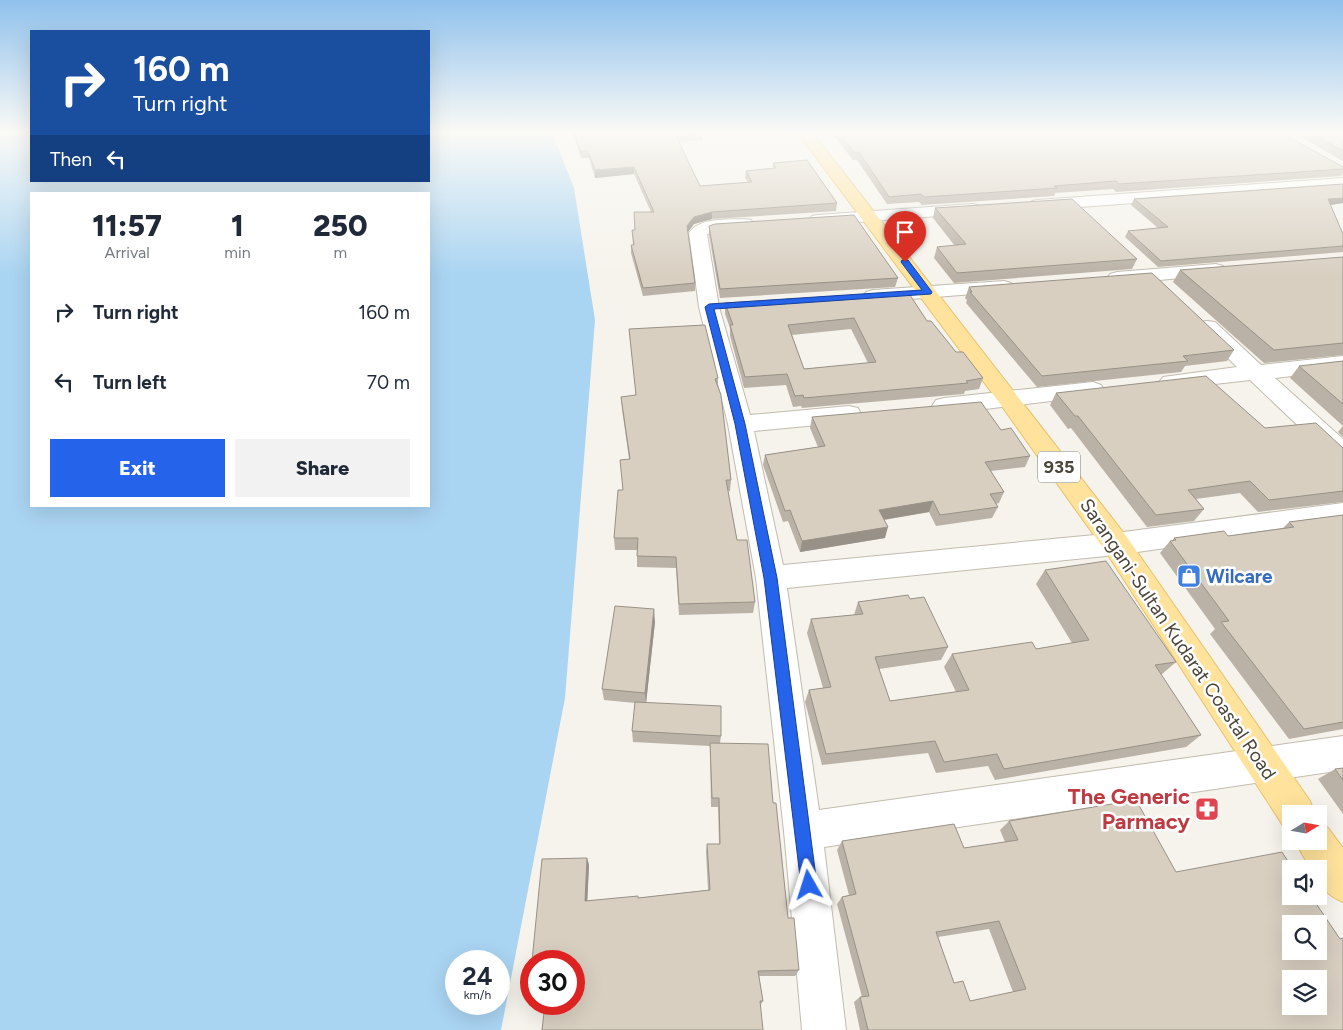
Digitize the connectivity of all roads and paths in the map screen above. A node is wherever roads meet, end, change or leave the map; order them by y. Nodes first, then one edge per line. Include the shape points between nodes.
1 (842, 180) edge
2 (1343, 184) edge
3 (1075, 202) junction
4 (1026, 206) edge
5 (987, 208) edge
6 (870, 216) junction
7 (801, 221) edge
8 (1096, 222) edge
9 (762, 223) edge
10 (1131, 256) edge
11 (1238, 268) edge
12 (1152, 276) junction
13 (1094, 280) edge
14 (1026, 285) edge
15 (928, 292) junction
16 (1173, 295) edge
17 (858, 297) edge
18 (1193, 314) edge
19 (1343, 363) edge
20 (1255, 372) junction
21 (1147, 384) edge
22 (1117, 388) edge
23 (1009, 400) junction
24 (923, 408) edge
25 (875, 412) edge
26 (740, 424) junction
27 (1343, 454) edge
28 (1343, 513) edge
29 (1116, 544) junction
30 (770, 578) junction
31 (1343, 753) edge
32 (1264, 764) junction
33 (1291, 805) edge
34 (803, 831) junction
35 (1321, 850) edge
36 (1343, 882) edge
37 (824, 1030) edge

1 - 6 main road, Sarangani-Sultan Kudarat Coastal Road / 935
2 - 3 street
3 - 4 street
3 - 8 street
5 - 6 street
6 - 7 street
6 - 15 main road, Sarangani-Sultan Kudarat Coastal Road / 935
9 - 26 street via 712,226 698,233 719,306
10 - 12 street
11 - 12 street
12 - 13 street
12 - 16 street
14 - 15 street
15 - 17 street
15 - 23 main road, Sarangani-Sultan Kudarat Coastal Road / 935
18 - 20 street
19 - 20 street
20 - 21 street
20 - 27 street
22 - 23 street
23 - 24 street
23 - 29 main road, Sarangani-Sultan Kudarat Coastal Road / 935
25 - 26 street
26 - 30 street
28 - 29 street
29 - 30 street
29 - 32 main road, Sarangani-Sultan Kudarat Coastal Road / 935
30 - 34 street
31 - 32 street
32 - 33 main road, Sarangani-Sultan Kudarat Coastal Road / 935
32 - 34 street
34 - 37 street
35 - 36 main road

